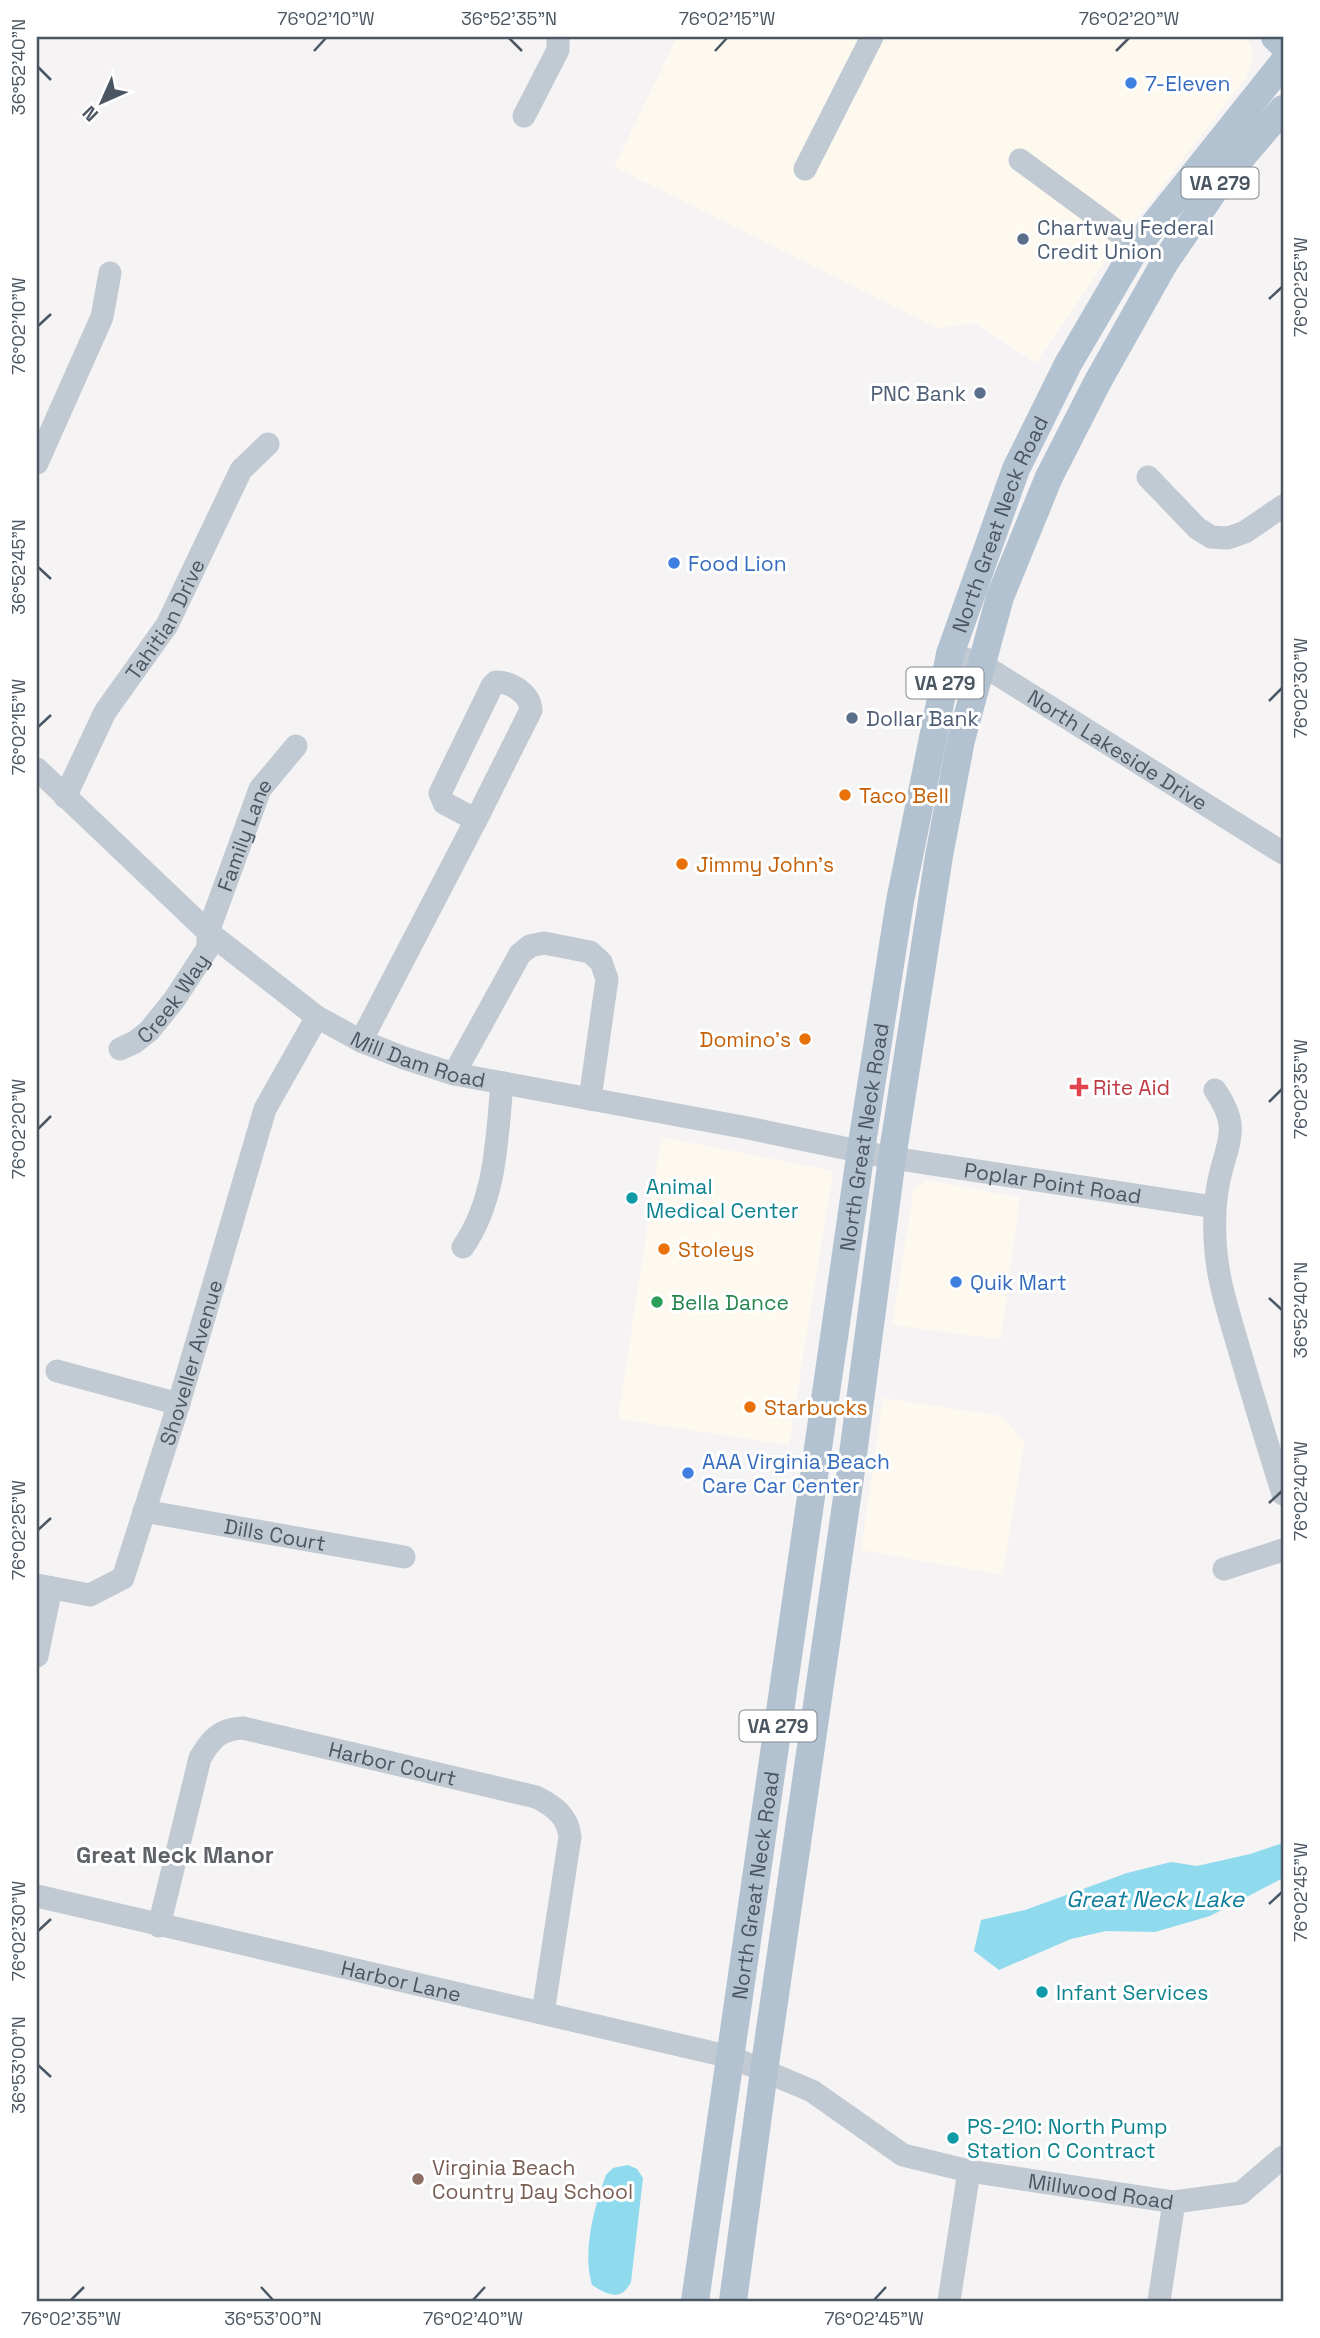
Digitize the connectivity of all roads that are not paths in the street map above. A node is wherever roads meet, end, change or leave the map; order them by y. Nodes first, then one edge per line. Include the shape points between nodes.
1 (558, 37) edge
2 (872, 37) edge
3 (1275, 37) edge
4 (1283, 45) edge
5 (1283, 63) edge
6 (1283, 109) edge
7 (524, 116) dead end
8 (1020, 160) dead end
9 (805, 169) dead end
10 (1137, 247) junction
11 (110, 273) dead end
12 (268, 444) dead end
13 (37, 463) edge
14 (1148, 477) dead end
15 (1283, 506) edge
16 (950, 654) junction
17 (981, 664) junction
18 (296, 746) dead end
19 (37, 769) edge
20 (65, 797) junction
21 (475, 820) junction
22 (1283, 853) edge
23 (208, 932) junction
24 (317, 1017) junction
25 (360, 1041) junction
26 (120, 1049) dead end
27 (454, 1074) junction
28 (502, 1083) junction
29 (1215, 1090) dead end
30 (590, 1099) junction
31 (860, 1150) junction
32 (892, 1158) junction
33 (1214, 1207) junction
34 (463, 1247) dead end
35 (57, 1371) dead end
36 (179, 1404) junction
37 (1283, 1494) edge
38 (144, 1511) junction
39 (1283, 1550) edge
40 (404, 1557) dead end
41 (1224, 1569) dead end
42 (44, 1587) edge
43 (37, 1656) edge
44 (37, 1896) edge
45 (159, 1926) junction
46 (543, 2014) junction
47 (731, 2056) junction
48 (764, 2071) junction
49 (1283, 2157) edge
50 (969, 2172) junction
51 (1174, 2202) junction
52 (695, 2301) edge
53 (733, 2301) edge
54 (949, 2301) edge
55 (1159, 2301) edge

1 - 7 street via 558,50
2 - 9 street
3 - 4 main road
5 - 10 main road, North Great Neck Road / VA 279
6 - 17 main road, North Great Neck Road / VA 279 via 1220,182 1165,262 1098,381 1049,477 1000,597
8 - 10 street
10 - 16 main road, North Great Neck Road / VA 279 via 1068,365 1016,469
11 - 13 street via 102,317
12 - 20 street, Tahitian Drive via 241,470 167,625 105,712
14 - 15 street via 1197,528 1212,537 1245,532
16 - 17 street, North Lakeside Drive
16 - 31 main road, North Great Neck Road / VA 279 via 900,901
17 - 22 street, North Lakeside Drive
17 - 32 main road, North Great Neck Road / VA 279 via 948,801
18 - 23 street, Family Lane via 260,789
19 - 20 street, Mill Dam Road
20 - 23 street, Mill Dam Road
21 - 21 street via 531,710 526,694 501,682 492,686 440,793 444,803
21 - 25 street
23 - 24 street, Mill Dam Road
23 - 26 street, Creek Way via 208,948 174,1000 149,1031
24 - 25 street, Mill Dam Road
24 - 36 street, Shoveller Avenue via 265,1109
25 - 27 street, Mill Dam Road
27 - 28 street, Mill Dam Road
27 - 30 street via 520,954 544,943 590,952 601,962 607,979
28 - 30 street, Mill Dam Road
28 - 34 street via 489,1187 482,1214
29 - 33 street via 1231,1127
30 - 31 street, Mill Dam Road
31 - 32 street, Mill Dam Road
31 - 47 main road, North Great Neck Road / VA 279
32 - 33 street, Poplar Point Road
32 - 48 main road, North Great Neck Road / VA 279
33 - 37 street via 1223,1294
35 - 36 street
36 - 38 street, Shoveller Avenue
38 - 40 street, Dills Court
38 - 42 street, Shoveller Avenue via 123,1578 90,1595
39 - 41 street
42 - 43 street, Shoveller Avenue
44 - 45 street, Harbor Lane
45 - 46 street, Harbor Lane
45 - 46 street, Harbor Court via 200,1758 220,1732 243,1728 384,1759 536,1797 555,1807 569,1826
46 - 47 street, Harbor Lane
47 - 48 street, Harbor Lane
47 - 52 main road, North Great Neck Road / VA 279
48 - 50 street, Millwood Road via 812,2091 904,2155
48 - 53 main road, North Great Neck Road / VA 279
49 - 51 street, Millwood Road via 1241,2193
50 - 51 street, Millwood Road
50 - 54 street
51 - 55 street

